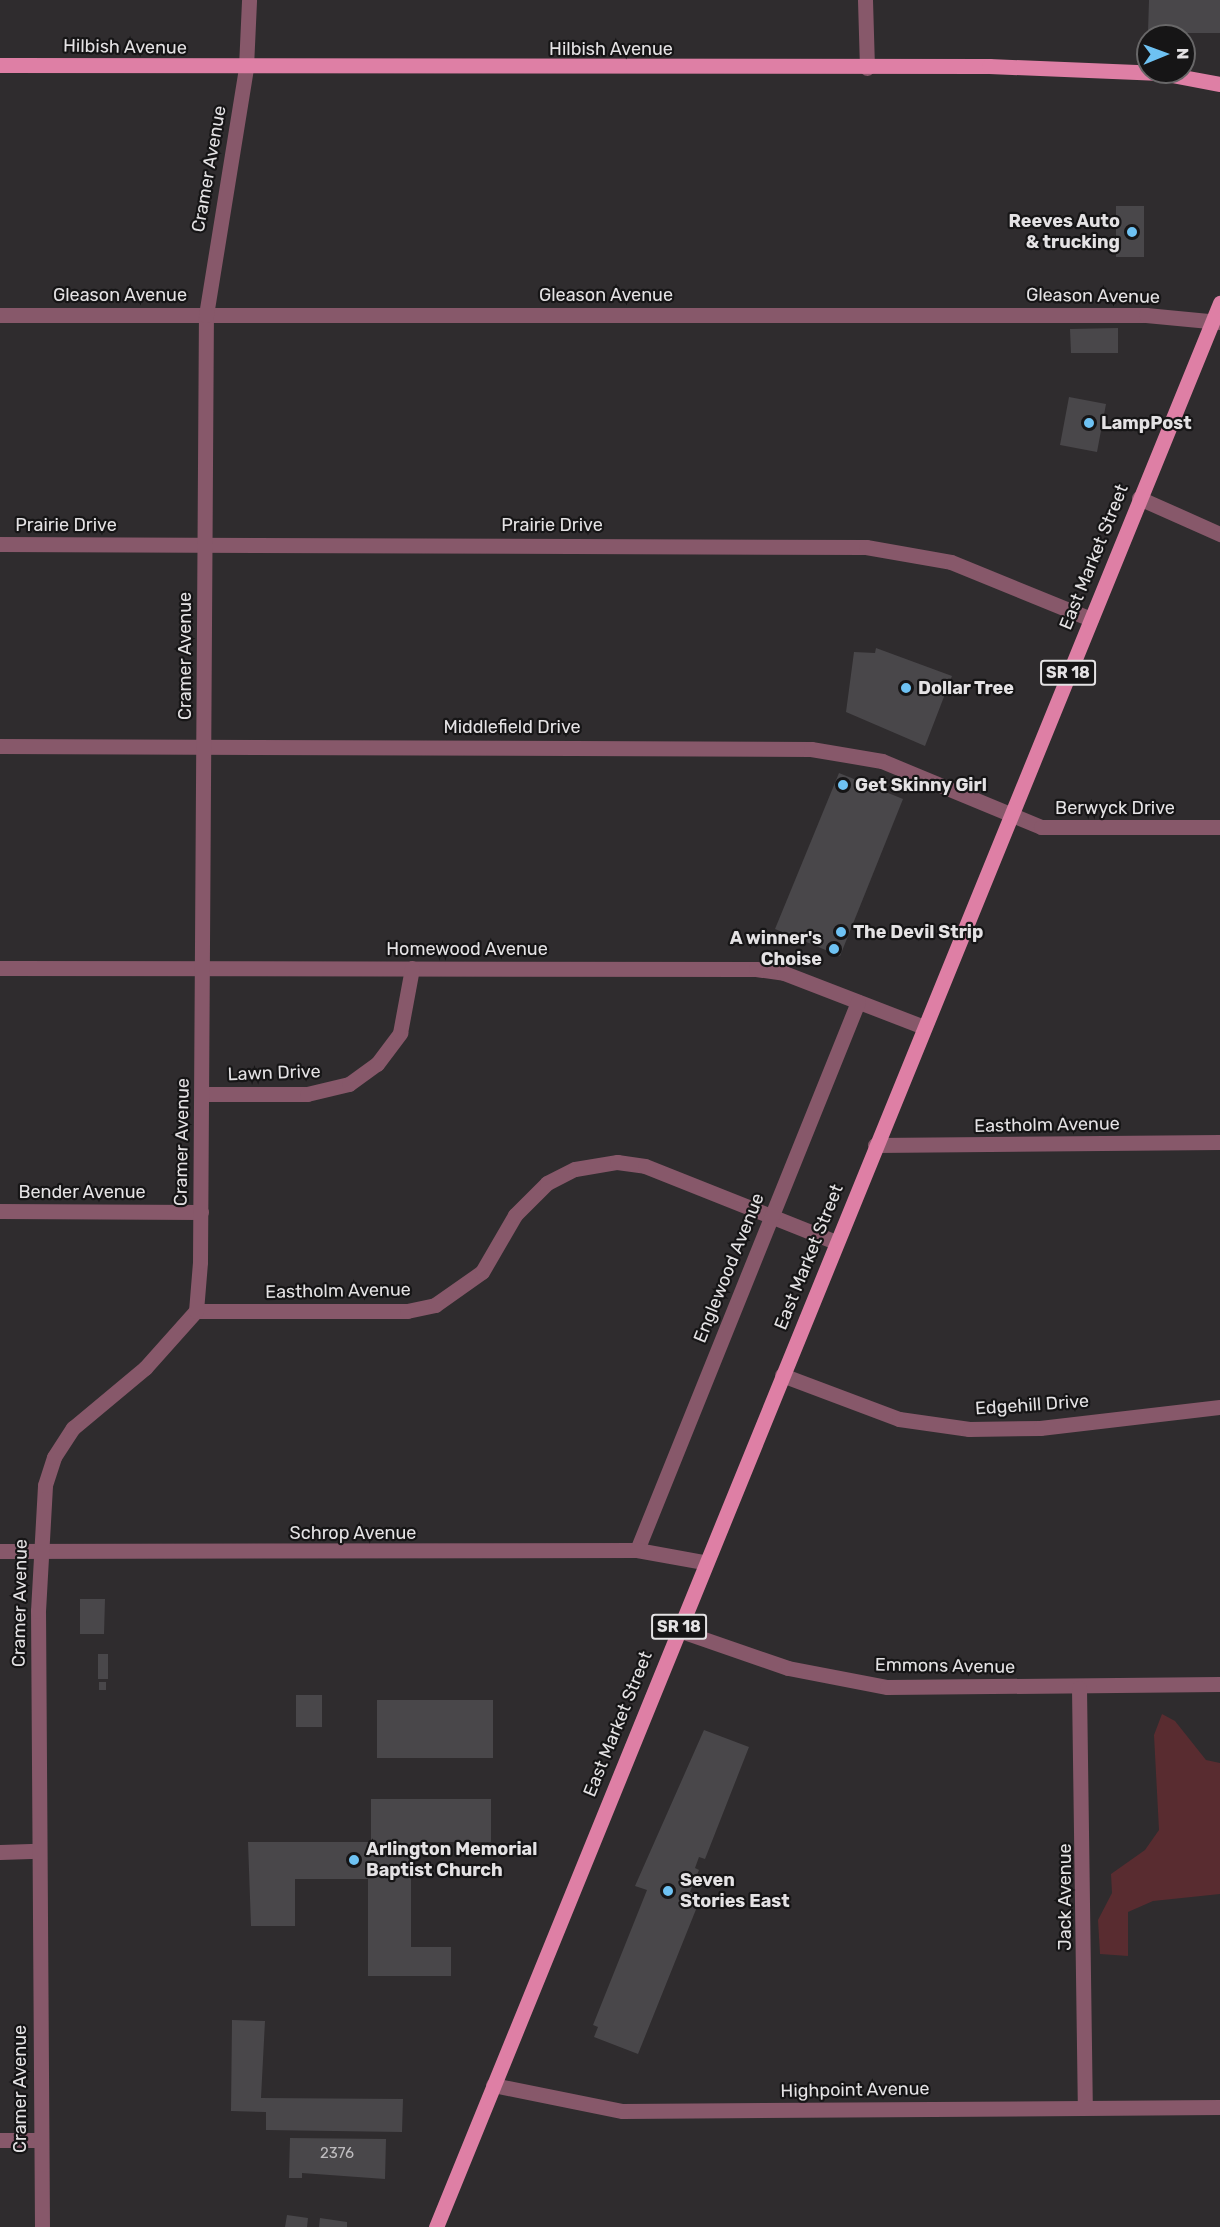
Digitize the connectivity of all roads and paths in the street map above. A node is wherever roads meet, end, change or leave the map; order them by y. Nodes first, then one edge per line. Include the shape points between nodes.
1 (249, 0) edge
2 (865, 0) edge
3 (0, 65) edge
4 (246, 67) junction
5 (867, 68) junction
6 (1220, 84) edge
7 (1220, 303) edge
8 (0, 315) edge
9 (206, 315) junction
10 (1216, 321) edge
11 (1139, 498) junction
12 (1220, 534) edge
13 (0, 544) edge
14 (204, 545) junction
15 (1090, 619) junction
16 (0, 746) edge
17 (203, 747) junction
18 (1011, 816) junction
19 (1220, 827) edge
20 (0, 968) edge
21 (202, 968) junction
22 (412, 968) junction
23 (858, 1002) junction
24 (924, 1027) junction
25 (203, 1094) junction
26 (1220, 1142) edge
27 (875, 1144) junction
28 (0, 1211) edge
29 (201, 1212) junction
30 (772, 1216) junction
31 (836, 1242) junction
32 (196, 1311) junction
33 (782, 1375) junction
34 (1220, 1407) edge
35 (637, 1550) junction
36 (0, 1551) edge
37 (39, 1551) junction
38 (704, 1562) junction
39 (678, 1630) junction
40 (1220, 1684) edge
41 (1079, 1688) junction
42 (38, 1851) junction
43 (0, 1852) edge
44 (493, 2085) junction
45 (1085, 2106) junction
46 (1220, 2108) edge
47 (0, 2140) edge
48 (39, 2140) junction
49 (42, 2227) edge
50 (436, 2227) edge

1 - 4 street, Cramer Avenue
2 - 5 street
3 - 4 main road, Hilbish Avenue
4 - 5 main road, Hilbish Avenue
4 - 9 street, Cramer Avenue
5 - 6 main road, Hilbish Avenue via 1161,73
7 - 10 main road, East Market Street / SR 18
8 - 9 street, Gleason Avenue
9 - 10 street, Gleason Avenue
9 - 14 street, Cramer Avenue
10 - 11 main road, East Market Street / SR 18
11 - 12 street
11 - 15 main road, East Market Street / SR 18
13 - 14 street, Prairie Drive
14 - 15 street, Prairie Drive via 866,547 951,562
14 - 17 street, Cramer Avenue
15 - 18 main road, East Market Street / SR 18
16 - 17 street, Middlefield Drive
17 - 18 street, Middlefield Drive via 815,749 882,761
17 - 21 street, Cramer Avenue
18 - 19 street, Berwyck Drive via 1041,827
18 - 24 main road, East Market Street / SR 18
20 - 21 street, Homewood Avenue
21 - 22 street, Homewood Avenue
21 - 25 street, Cramer Avenue
22 - 23 street, Homewood Avenue via 756,969 784,973
22 - 25 street, Lawn Drive via 400,1033 377,1064 350,1084 308,1094
23 - 24 street, Homewood Avenue
23 - 30 street, Englewood Avenue
24 - 27 main road, East Market Street / SR 18
25 - 29 street, Cramer Avenue
26 - 27 street, Eastholm Avenue
27 - 31 main road, East Market Street / SR 18
28 - 29 street, Bender Avenue
29 - 32 street, Cramer Avenue
30 - 31 street, Eastholm Avenue
30 - 32 street, Eastholm Avenue via 645,1166 589,1166 561,1175 526,1201 482,1272 435,1305 407,1311
30 - 35 street, Englewood Avenue
31 - 33 main road, East Market Street / SR 18
32 - 37 street, Cramer Avenue via 145,1368 89,1412 62,1443 45,1485
33 - 34 street, Edgehill Drive via 899,1419 969,1429 1040,1428
33 - 38 main road, East Market Street / SR 18
35 - 37 street, Schrop Avenue
35 - 38 street, Schrop Avenue
36 - 37 street, Schrop Avenue
37 - 42 street, Cramer Avenue
38 - 39 main road, East Market Street / SR 18
39 - 41 street, Emmons Avenue via 788,1668 858,1684
39 - 44 main road, East Market Street / SR 18
40 - 41 street, Emmons Avenue
41 - 45 street, Jack Avenue
42 - 43 street
42 - 48 street, Cramer Avenue
44 - 45 street, Highpoint Avenue via 622,2111
44 - 50 main road, East Market Street / SR 18
45 - 46 street, Highpoint Avenue
47 - 48 street
48 - 49 street, Cramer Avenue

